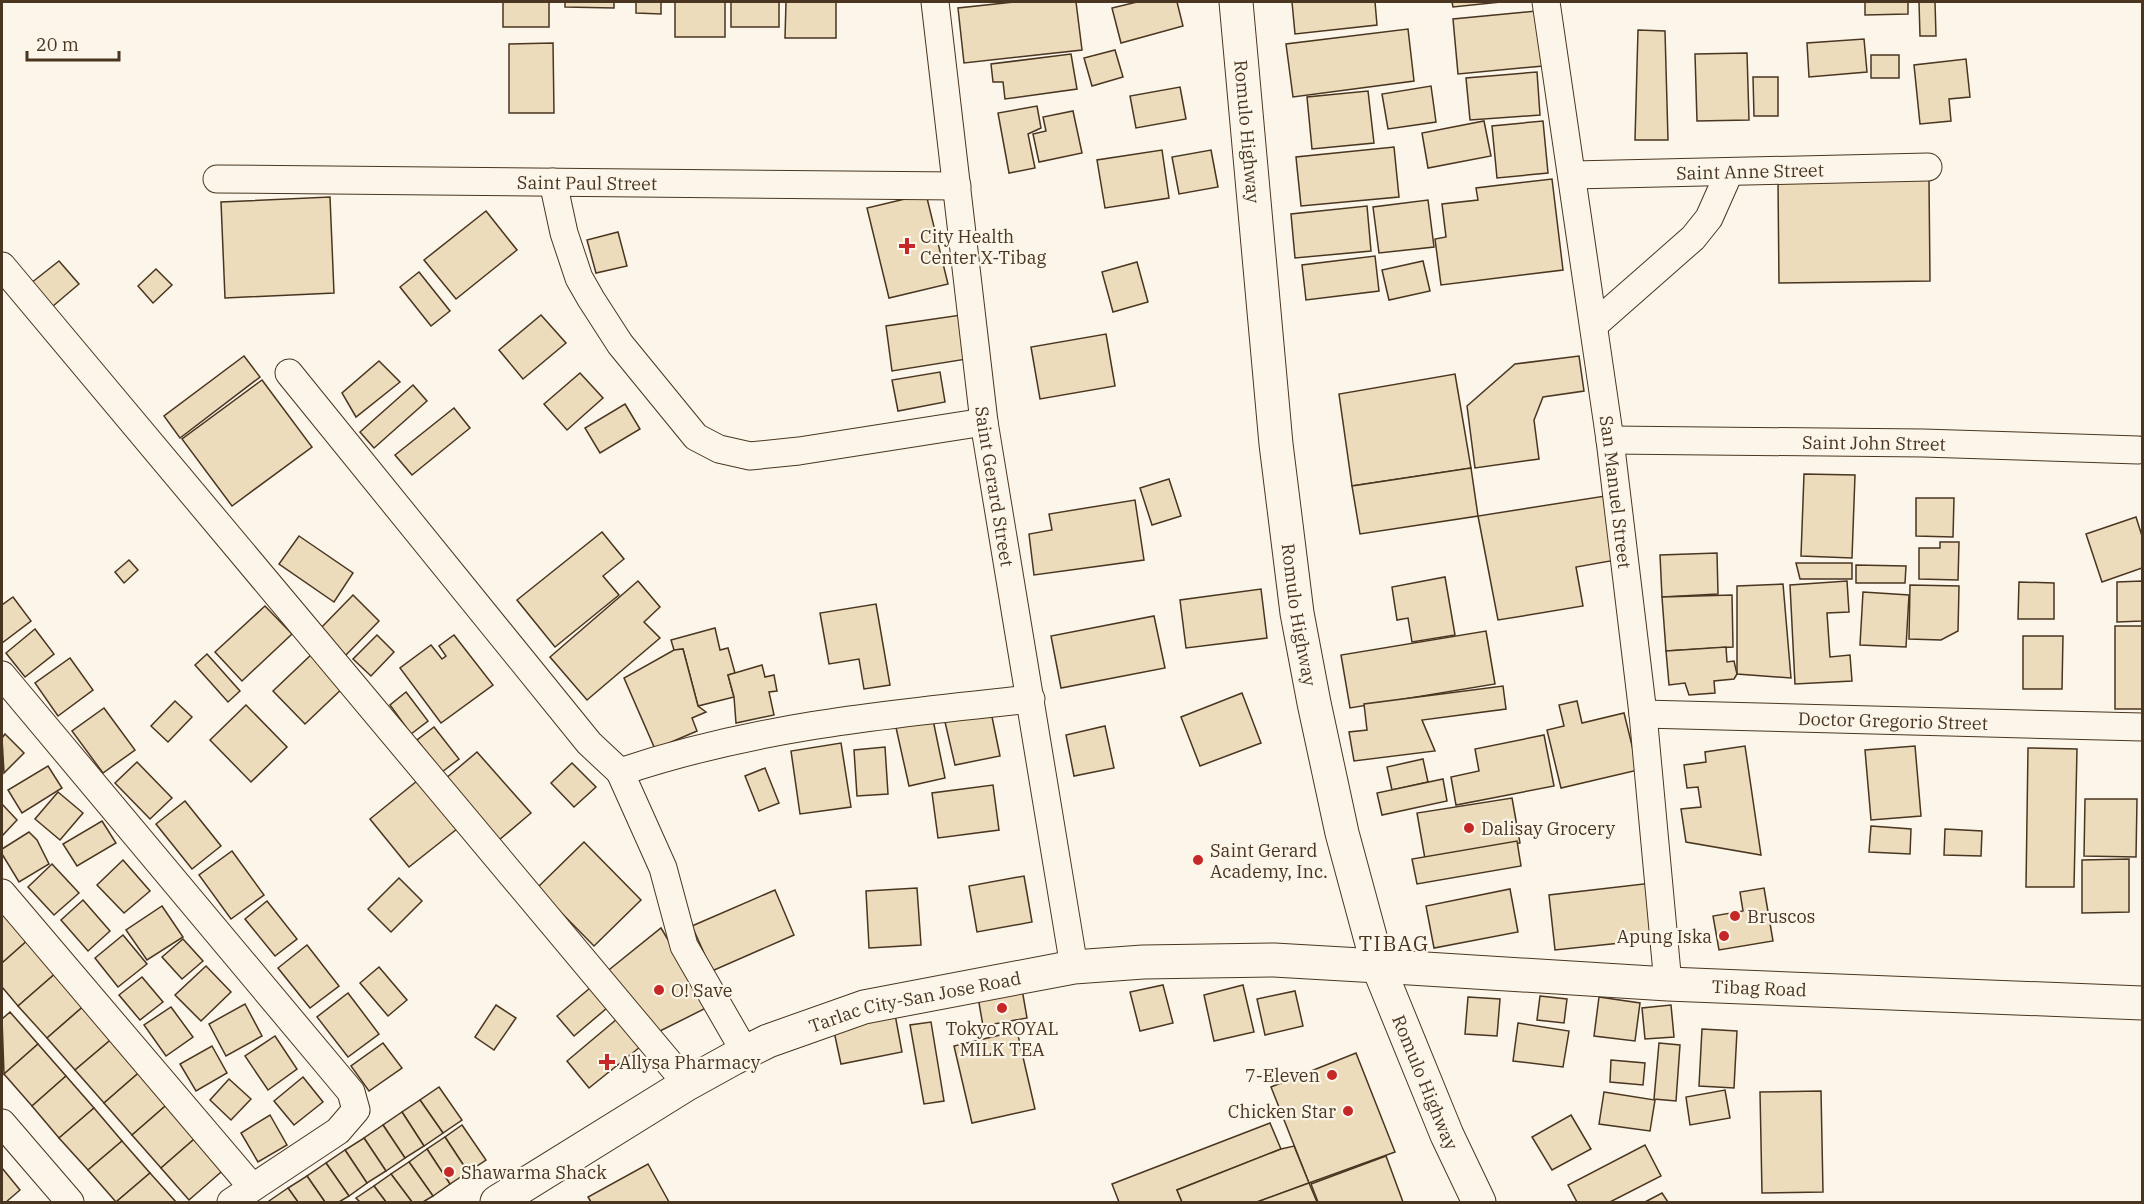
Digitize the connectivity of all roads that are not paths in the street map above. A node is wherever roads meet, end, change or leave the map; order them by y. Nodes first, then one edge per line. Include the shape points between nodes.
1 (935, 2) edge
2 (1236, 2) edge
3 (1546, 2) edge
4 (1928, 167) dead end
5 (1729, 172) junction
6 (1573, 175) junction
7 (217, 179) dead end
8 (553, 182) junction
9 (957, 186) junction
10 (2, 266) edge
11 (1594, 326) junction
12 (289, 373) dead end
13 (984, 422) junction
14 (1610, 440) junction
15 (2138, 450) dead end
16 (2, 675) edge
17 (1032, 699) junction
18 (1643, 714) junction
19 (2142, 727) edge
20 (620, 772) junction
21 (2, 893) edge
22 (1378, 966) junction
23 (1074, 967) junction
24 (1668, 984) junction
25 (2142, 1003) edge
26 (745, 1052) junction
27 (687, 1084) junction
28 (2, 1123) edge
29 (241, 1195) edge
30 (70, 1203) edge
31 (497, 1203) edge
32 (1479, 1203) edge

1 - 9 street, Saint Gerard Street
2 - 22 main road, Romulo Highway via 1267,353 1298,613 1342,833
3 - 6 street, San Manuel Street
4 - 5 street, Saint Anne Street
5 - 6 street, Saint Anne Street
5 - 11 street via 1709,218 1693,238
6 - 11 street, San Manuel Street
7 - 8 street, Saint Paul Street
8 - 9 street, Saint Paul Street
8 - 13 street via 579,278 628,353 696,437 719,449 750,456
9 - 13 street, Saint Gerard Street
10 - 27 street
11 - 14 street, San Manuel Street
12 - 20 street via 589,743
13 - 17 street, Saint Gerard Street
14 - 15 street, Saint John Street
14 - 18 street, San Manuel Street
16 - 29 street via 351,1092 356,1110 338,1131
17 - 20 street via 804,725 743,736
17 - 23 street, Saint Gerard Street
18 - 19 street, Doctor Gregorio Street
18 - 24 street, San Manuel Street
20 - 26 street via 663,868 684,946
21 - 29 street
22 - 23 main road, Tarlac City-San Jose Road via 1274,960
22 - 24 main road, Tibag Road
22 - 32 main road, Romulo Highway
23 - 26 main road, Tarlac City-San Jose Road via 864,1007
24 - 25 main road, Tibag Road
26 - 27 main road, Tarlac City-San Jose Road
27 - 31 main road, Tarlac City-San Jose Road
28 - 30 street

